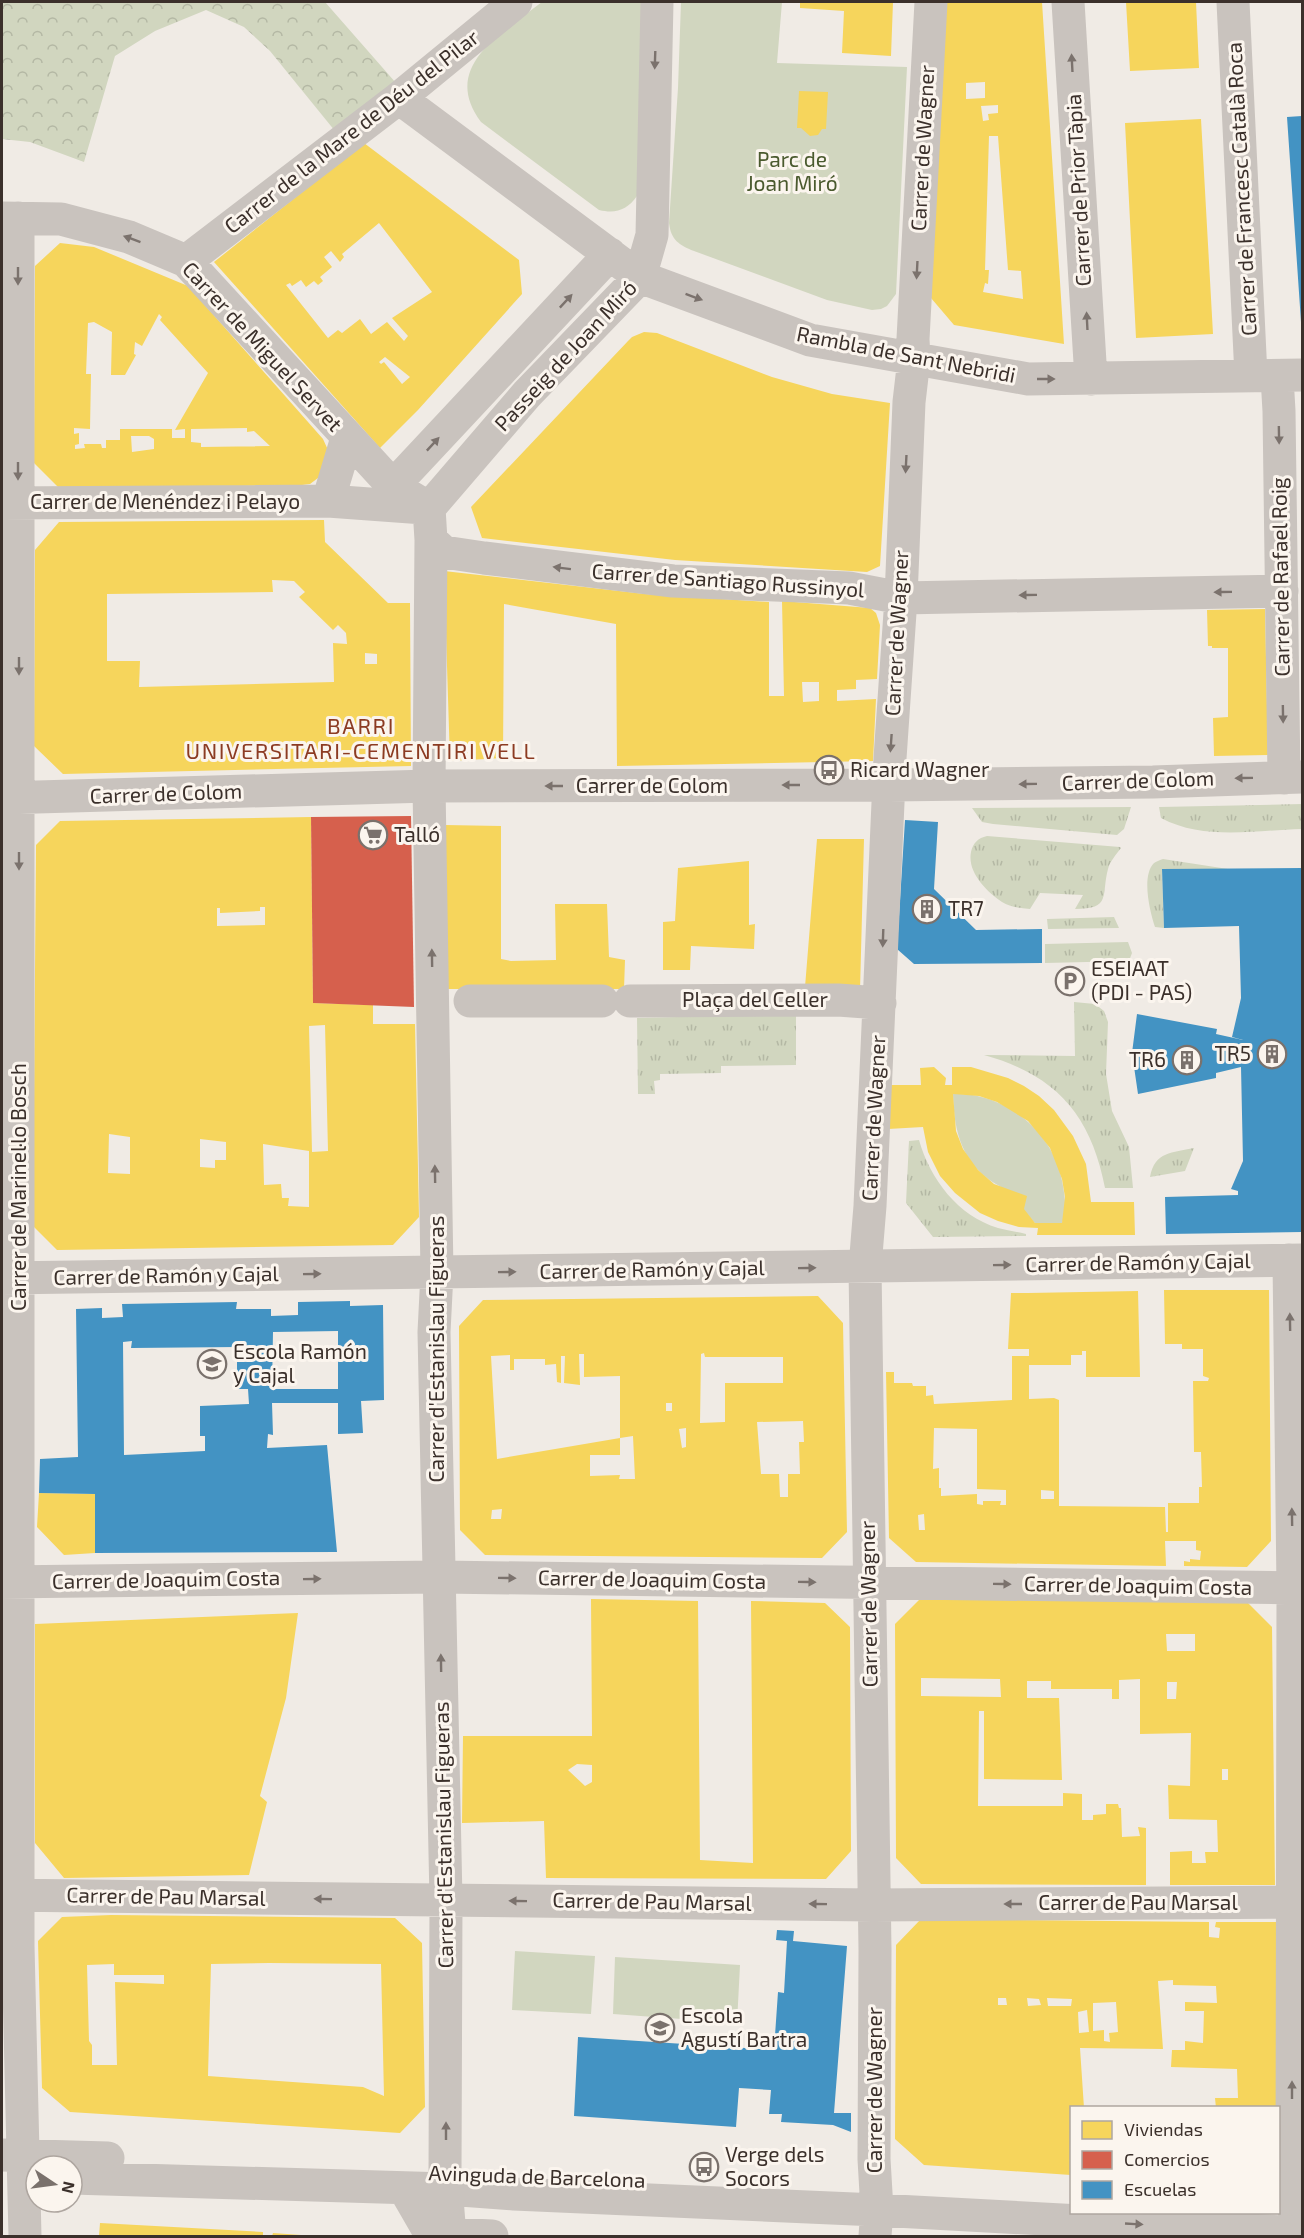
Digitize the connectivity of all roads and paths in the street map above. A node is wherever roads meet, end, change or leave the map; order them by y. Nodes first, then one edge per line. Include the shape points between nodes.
1 (516, 2) edge
2 (657, 2) edge
3 (931, 2) edge
4 (1068, 2) edge
5 (1233, 2) edge
6 (399, 98) junction
7 (10, 218) edge
8 (610, 254) junction
9 (186, 261) junction
10 (640, 277) junction
11 (914, 359) junction
12 (1277, 376) edge
13 (1091, 379) junction
14 (347, 438) junction
15 (393, 486) junction
16 (328, 501) junction
17 (10, 503) edge
18 (430, 524) junction
19 (1282, 591) junction
20 (901, 598) junction
21 (1293, 777) edge
22 (889, 785) junction
23 (429, 786) junction
24 (10, 798) edge
25 (453, 1001) junction
26 (880, 1003) junction
27 (1296, 1260) edge
28 (865, 1267) junction
29 (437, 1273) junction
30 (10, 1277) edge
31 (440, 1577) junction
32 (10, 1582) edge
33 (869, 1583) junction
34 (1298, 1588) edge
35 (10, 1895) edge
36 (446, 1900) junction
37 (1297, 1902) edge
38 (873, 1905) junction
39 (16, 2168) edge
40 (84, 2178) edge
41 (446, 2182) junction
42 (404, 2188) junction
43 (1070, 2201) edge
44 (876, 2212) edge
45 (1295, 2223) edge
46 (450, 2235) edge
47 (25, 2236) edge
48 (492, 2236) edge

1 - 6 street, Carrer de la Mare de Déu del Pilar
2 -> 10 street, Passeig de Joan Miró via 652,235
3 -> 11 street, Carrer de Wagner
13 -> 4 street, Carrer de Prior Tàpia
5 - 12 street, Carrer de Francesc Català Roca
6 - 8 street, Rambla de Sant Nebridi
6 - 9 street, Carrer de la Mare de Déu del Pilar
9 -> 7 street, Carrer de Miguel Servet via 129,237 61,219
7 -> 17 street, Carrer de Marinel·lo Bosch
8 - 10 street, Rambla de Sant Nebridi
15 -> 8 street, Passeig de Joan Miró
9 - 14 street, Carrer de Miguel Servet
10 -> 11 street, Rambla de Sant Nebridi via 810,340
10 - 18 street, Passeig de Joan Miró via 527,394
11 -> 13 street, Rambla de Sant Nebridi via 1028,379
11 -> 20 street, Carrer de Wagner
12 - 13 street, Rambla de Sant Nebridi
12 -> 19 street, Carrer de Rafael Roig
14 - 15 street, Carrer de Miguel Servet
14 - 16 street, Carrer de Menéndez i Pelayo
15 - 18 street, Carrer de Miguel Servet
16 - 17 street, Carrer de Menéndez i Pelayo
16 - 18 street, Carrer de Menéndez i Pelayo
17 -> 24 street, Carrer de Marinel·lo Bosch
20 -> 18 street, Carrer de Santiago Russinyol via 849,588 673,581 444,552
18 - 23 street, Carrer d'Estanislau Figueras
19 -> 20 street, Carrer de Santiago Russinyol
19 -> 21 street, Carrer de Rafael Roig
20 -> 22 street, Carrer de Wagner
21 -> 22 street, Carrer de Colom
22 -> 23 street, Carrer de Colom
22 -> 26 street, Carrer de Wagner
23 - 24 street, Carrer de Colom
25 -> 23 street, Carrer d'Estanislau Figueras
24 -> 30 street, Carrer de Marinel·lo Bosch
25 - 26 street, Plaça del Celler
29 -> 25 street, Carrer d'Estanislau Figueras
26 - 28 street, Carrer de Wagner
28 -> 27 street, Carrer de Ramón y Cajal
34 -> 27 street
29 -> 28 street, Carrer de Ramón y Cajal
28 - 33 street, Carrer de Wagner
30 -> 29 street, Carrer de Ramón y Cajal
29 - 31 street, Carrer d'Estanislau Figueras via 434,1332
30 - 32 street, Carrer de Marinel·lo Bosch
32 -> 31 street, Carrer de Joaquim Costa
31 -> 33 street, Carrer de Joaquim Costa
36 -> 31 street, Carrer d'Estanislau Figueras
32 - 35 street, Carrer de Marinel·lo Bosch
33 -> 34 street, Carrer de Joaquim Costa
33 - 38 street, Carrer de Wagner
34 - 37 street
36 -> 35 street, Carrer de Pau Marsal
35 - 39 street, Carrer de Marinel·lo Bosch via 18,1946
38 -> 36 street, Carrer de Pau Marsal
41 -> 36 street, Carrer d'Estanislau Figueras
37 -> 38 street, Carrer de Pau Marsal
45 -> 37 street via 1292,2162
38 - 44 street, Carrer de Wagner
39 - 41 street, Avinguda de Barcelona via 282,2164
39 - 47 street, Carrer de Marinel·lo Bosch
40 - 42 street, Avinguda de Barcelona
41 - 42 street, Avinguda de Barcelona
41 - 44 street, Avinguda de Barcelona via 565,2177
41 - 46 street, Carrer d'Estanislau Figueras
42 - 46 street, Avinguda de Barcelona via 430,2233
43 - 44 street, Avinguda de Barcelona
44 -> 45 street, Avinguda de Barcelona
46 - 48 street, Avinguda de Barcelona

